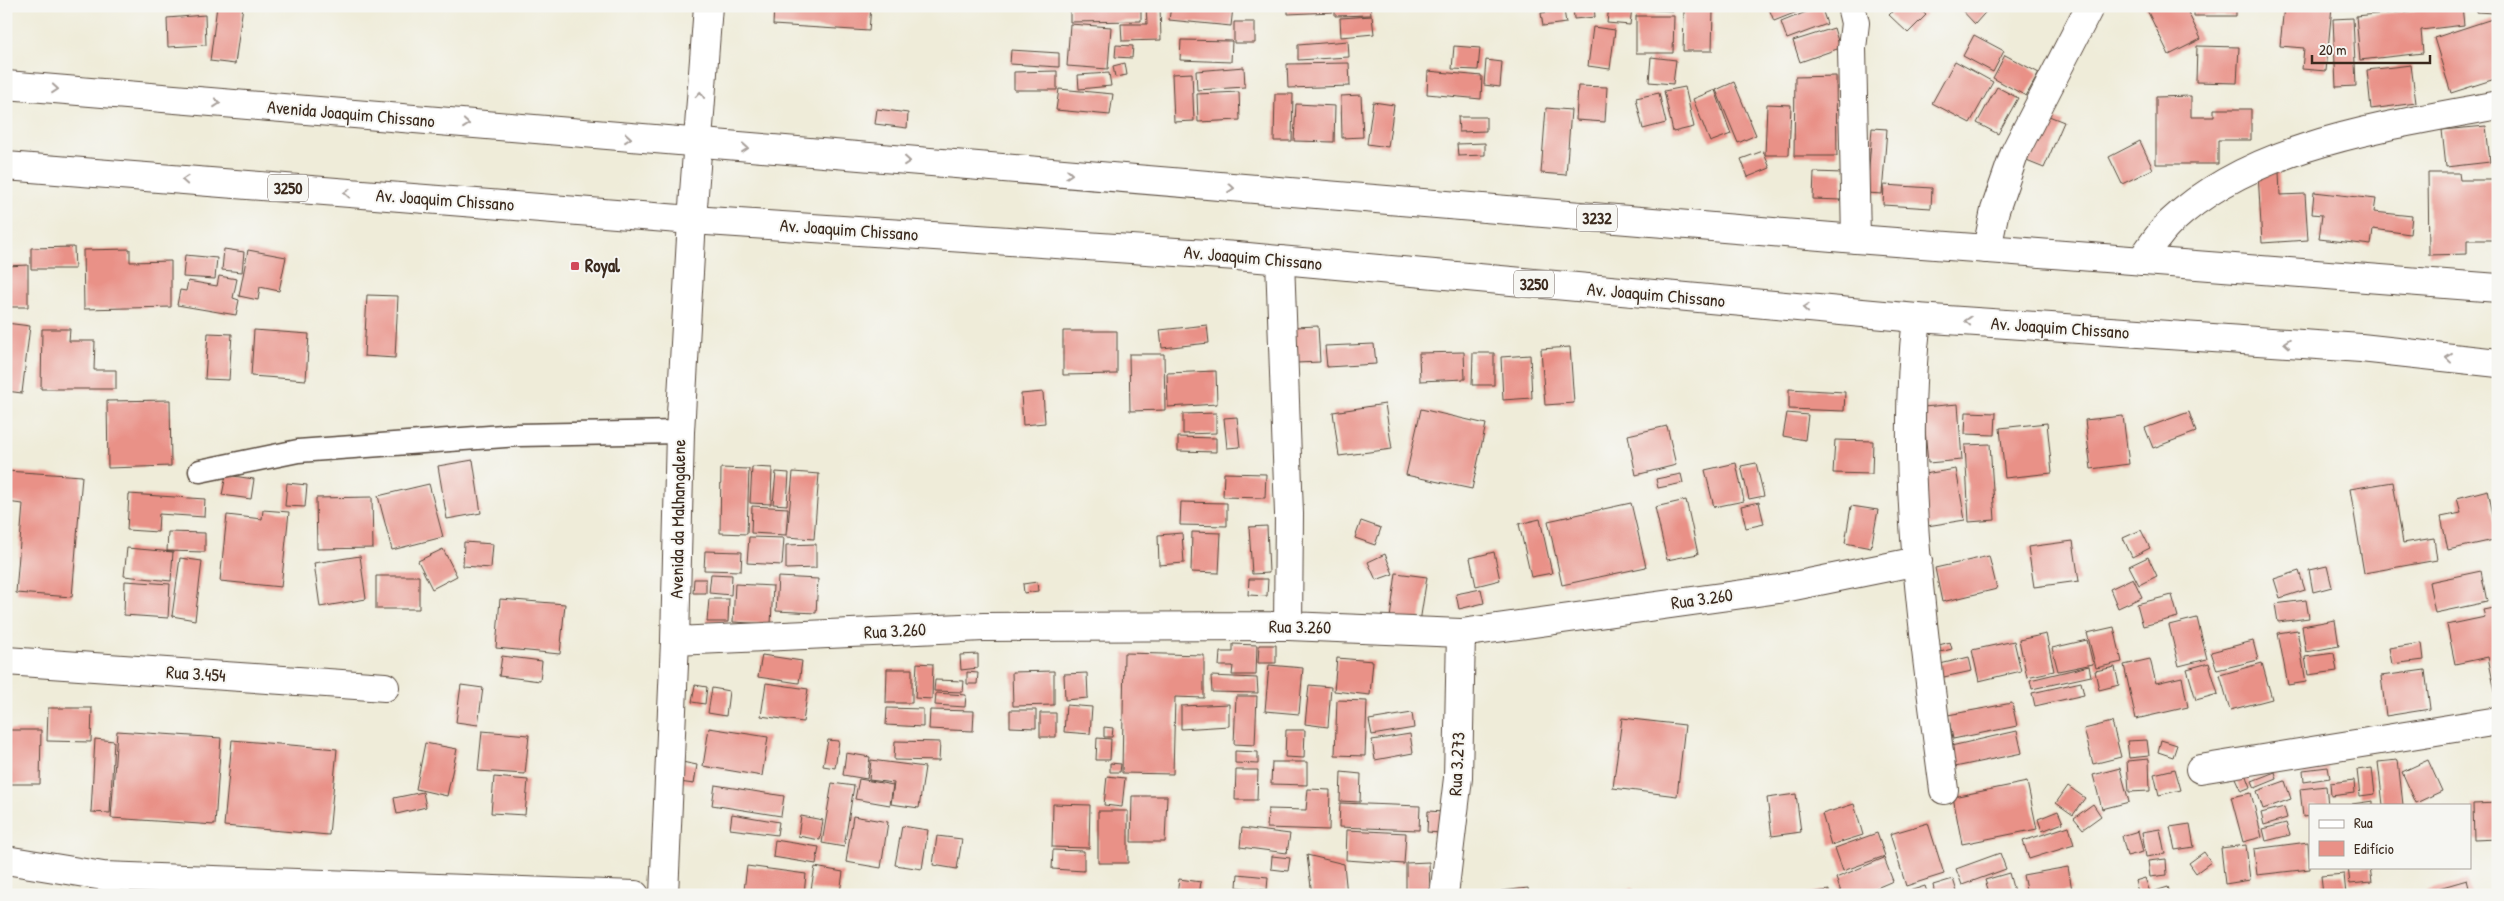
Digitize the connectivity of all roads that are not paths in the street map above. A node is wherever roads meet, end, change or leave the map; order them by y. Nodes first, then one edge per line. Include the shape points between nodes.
1 (708, 6) edge
2 (1851, 6) edge
3 (2090, 6) edge
4 (6, 85) edge
5 (2498, 105) edge
6 (696, 144) junction
7 (6, 166) edge
8 (692, 220) junction
9 (1856, 239) junction
10 (1987, 249) junction
11 (1280, 260) junction
12 (2140, 261) junction
13 (2498, 288) edge
14 (1917, 318) junction
15 (2498, 363) edge
16 (680, 432) junction
17 (200, 470) dead end
18 (1918, 561) junction
19 (1288, 626) junction
20 (1461, 633) junction
21 (675, 641) junction
22 (6, 661) edge
23 (385, 687) dead end
24 (2498, 721) edge
25 (2200, 769) dead end
26 (1944, 790) dead end
27 (6, 860) edge
28 (103, 885) edge
29 (635, 895) edge
30 (664, 895) edge
31 (1444, 895) edge

6 -> 1 street, Avenida da Malhangalene
2 - 9 street via 1855,23 1852,48
3 - 10 street via 2015,152 1995,210
4 -> 6 street, Avenida Joaquim Chissano
5 - 12 street via 2388,127 2253,166 2205,194 2176,217
6 - 8 street, Avenida da Malhangalene
6 -> 9 street, 3232
8 -> 7 street, Av. Joaquim Chissano / 3250
8 - 11 street, Av. Joaquim Chissano / 3250
8 - 16 street, Avenida da Malhangalene
9 - 10 street, 3232
10 - 12 street, 3232
14 -> 11 street, Av. Joaquim Chissano / 3250
11 - 19 street via 1289,514
12 - 13 street, 3232
15 -> 14 street, Av. Joaquim Chissano / 3250 via 2361,348
14 - 18 street via 1911,444
16 - 17 lane via 518,435 298,451
16 - 21 street, Avenida da Malhangalene
18 - 20 street, Rua 3.260 via 1779,589
18 - 26 street
19 - 20 street, Rua 3.260
19 - 21 street, Rua 3.260 via 984,628
20 - 31 street, Rua 3.273 via 1458,778
21 - 30 street, Avenida da Malhangalene
22 - 23 street, Rua 3.454
24 - 25 street
27 - 28 street
28 - 29 street

